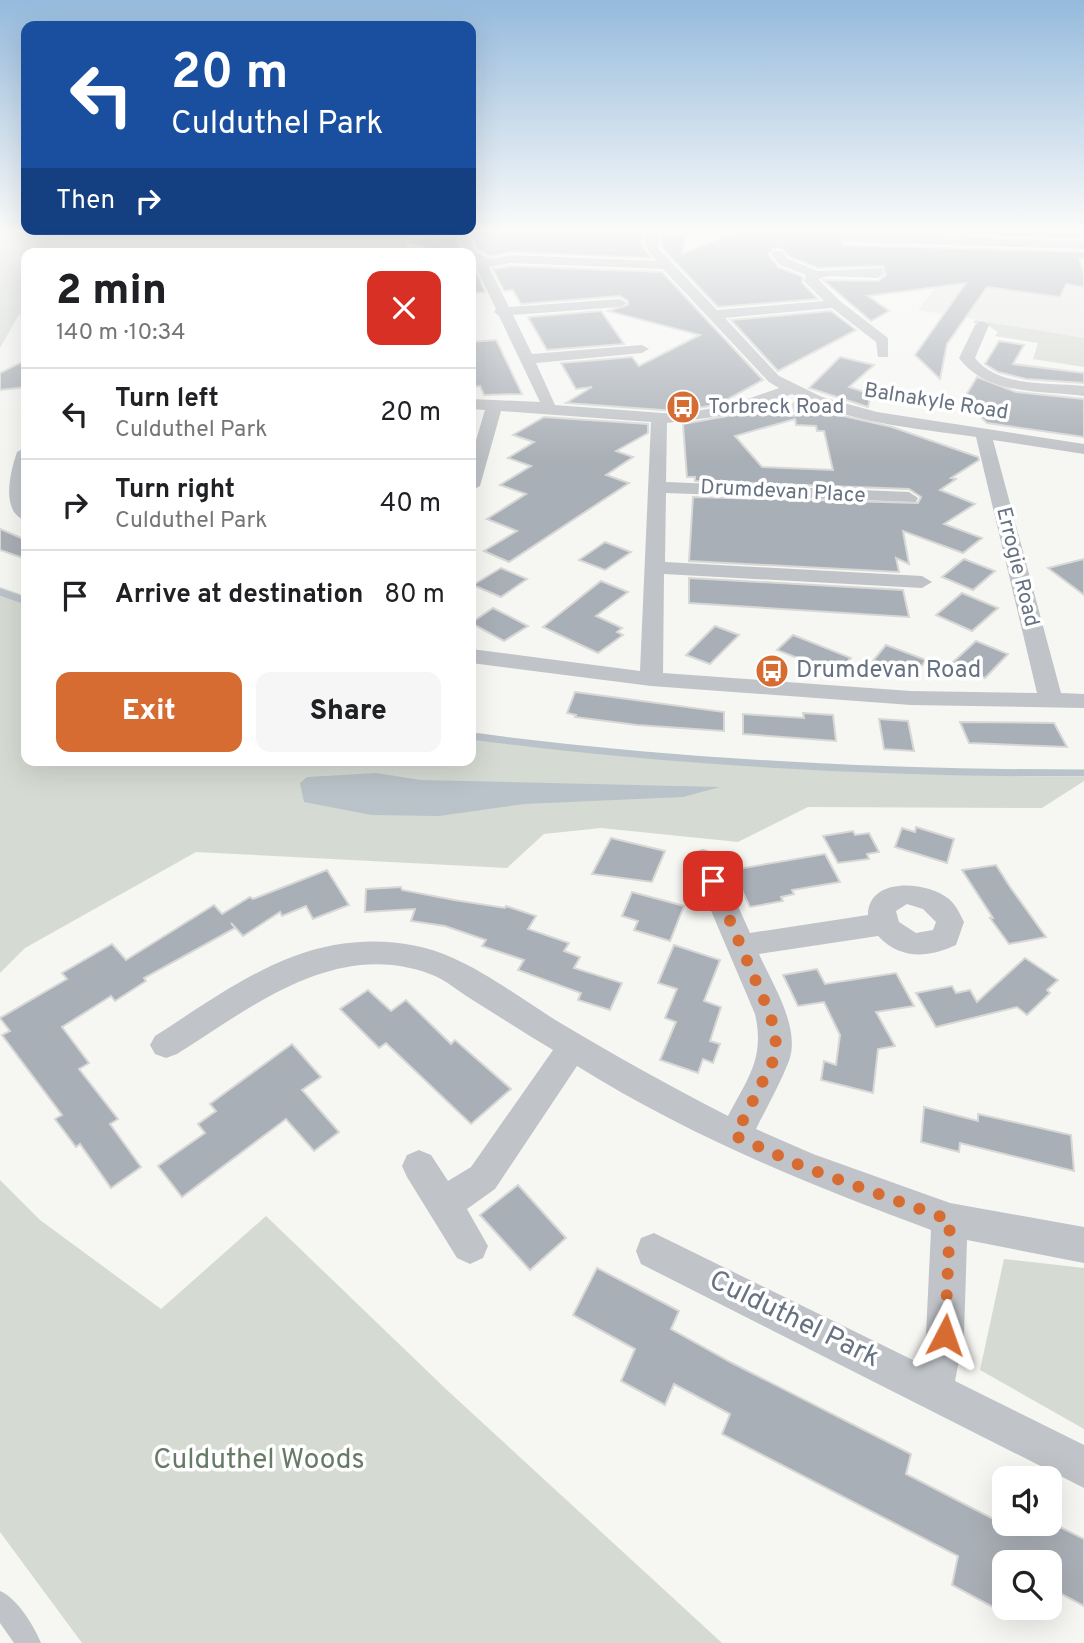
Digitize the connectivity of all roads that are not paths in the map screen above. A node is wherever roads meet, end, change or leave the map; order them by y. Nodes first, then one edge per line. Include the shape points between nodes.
1 (498, 307) edge
2 (549, 307) edge
3 (705, 307) edge
4 (802, 307) edge
5 (838, 307) edge
6 (501, 312) junction
7 (712, 314) junction
8 (986, 329) dead end
9 (634, 352) dead end
10 (883, 354) dead end
11 (526, 359) junction
12 (791, 389) junction
13 (1084, 391) edge
14 (476, 404) edge
15 (494, 406) junction
16 (546, 411) junction
17 (659, 419) junction
18 (983, 433) junction
19 (1084, 449) edge
20 (21, 469) edge
21 (476, 469) edge
22 (657, 487) junction
23 (909, 498) dead end
24 (21, 511) edge
25 (654, 567) junction
26 (922, 582) dead end
27 (476, 657) edge
28 (651, 679) junction
29 (1051, 701) junction
30 (1084, 701) edge
31 (703, 859) dead end
32 (883, 924) dead end
33 (741, 946) junction
34 (166, 1045) dead end
35 (574, 1045) junction
36 (735, 1136) junction
37 (419, 1166) dead end
38 (445, 1203) junction
39 (950, 1220) junction
40 (1084, 1245) edge
41 (470, 1246) dead end
42 (654, 1251) dead end
43 (933, 1390) junction
44 (1084, 1467) edge
45 (0, 1603) edge
46 (16, 1631) edge

1 - 6 street
2 - 6 street
3 - 7 street, Balnakyle Road
4 - 7 street
5 - 10 street via 883,341
6 - 11 street
7 - 12 street, Balnakyle Road via 761,368
8 - 13 street via 967,358 978,373
9 - 11 street
11 - 16 street via 548,402
12 - 17 street via 712,415
12 - 18 street, Balnakyle Road via 875,417
14 - 15 street
15 - 16 street
15 - 21 street
16 - 17 street
17 - 22 street
18 - 19 street, Balnakyle Road
18 - 29 street, Errogie Road
20 - 24 street via 13,497
22 - 23 street, Drumdevan Place
22 - 25 street
25 - 26 street via 893,574
25 - 28 street
27 - 28 street
28 - 29 street via 911,698
29 - 30 street
31 - 33 street
32 - 33 street
33 - 36 street via 776,1037 774,1059
34 - 35 street via 292,968 363,951 422,957 443,966
35 - 36 street via 622,1077
35 - 38 street via 483,1178
36 - 39 street via 804,1167
37 - 38 street
38 - 41 street
39 - 40 street
39 - 43 street via 945,1335
42 - 43 street, Culduthel Park
43 - 44 street, Culduthel Park
45 - 46 lane

